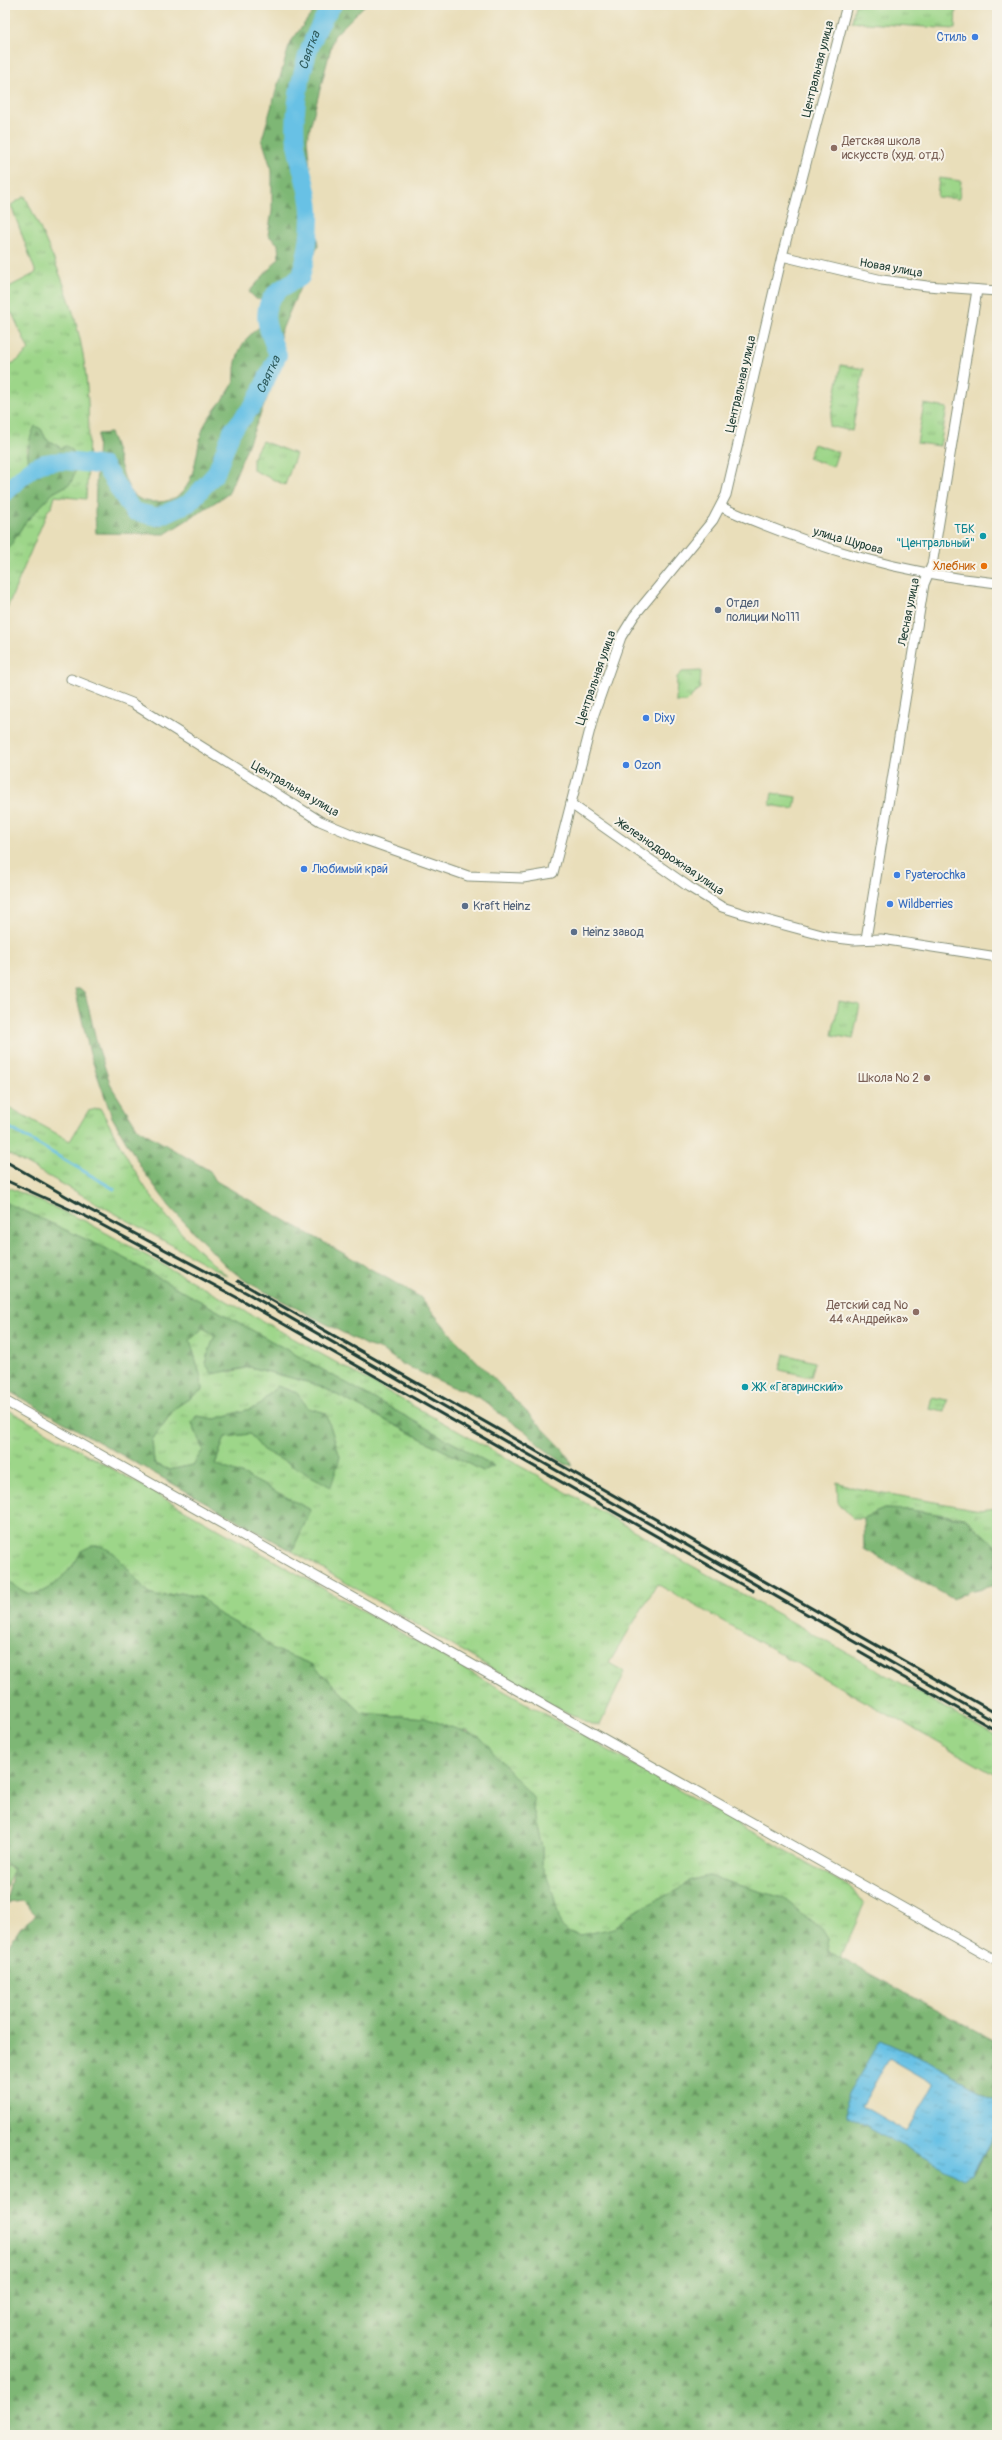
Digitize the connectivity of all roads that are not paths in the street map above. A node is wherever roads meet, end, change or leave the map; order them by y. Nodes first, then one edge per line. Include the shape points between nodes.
1 (847, 5) edge
2 (782, 256) junction
3 (977, 290) junction
4 (997, 291) edge
5 (721, 507) junction
6 (928, 574) junction
7 (997, 583) edge
8 (71, 679) dead end
9 (571, 804) junction
10 (866, 938) junction
11 (997, 957) edge
12 (5, 1401) edge
13 (997, 1961) edge

1 - 2 street, Центральная улица
2 - 3 street, Новая улица via 882,280
2 - 5 street, Центральная улица via 737,456
3 - 4 street, Новая улица
3 - 6 street, Лесная улица via 937,534
5 - 6 street, улица Щурова via 836,552
5 - 9 street, Центральная улица via 627,626 594,714
6 - 7 street, улица Щурова
6 - 10 street, Лесная улица via 924,584
8 - 9 street, Центральная улица via 132,703 320,821 468,876 523,878 553,873
9 - 10 street, Железнодорожная улица via 689,887 722,907 829,937 854,940
10 - 11 street, Железнодорожная улица
12 - 13 street

